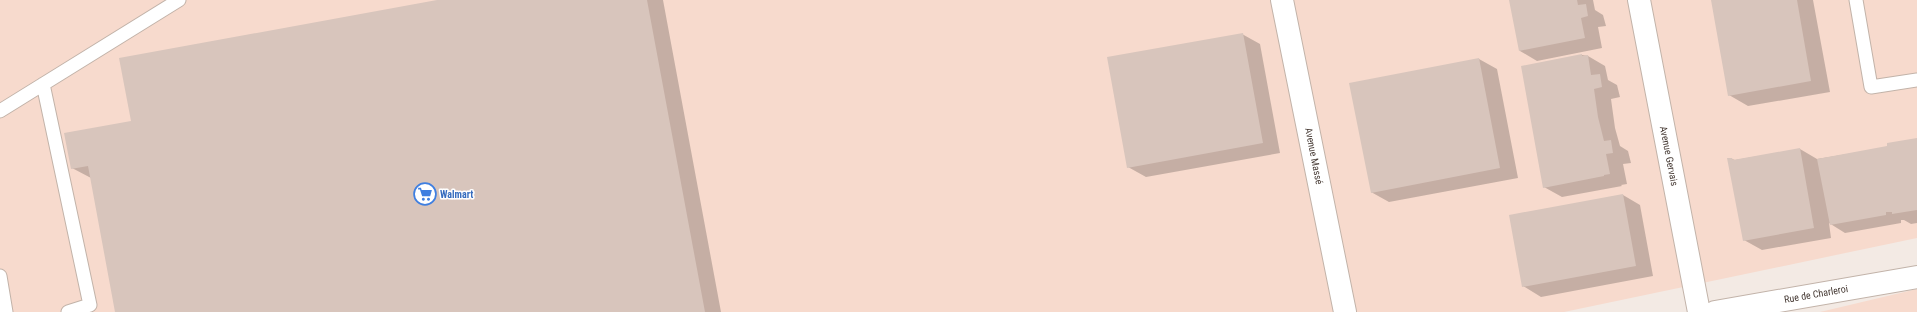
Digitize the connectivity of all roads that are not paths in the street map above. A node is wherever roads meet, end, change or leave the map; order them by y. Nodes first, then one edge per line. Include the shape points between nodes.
1 (179, 0) edge
2 (1282, 0) edge
3 (1639, 0) edge
4 (1856, 0) edge
5 (1917, 80) edge
6 (43, 84) junction
7 (0, 110) edge
8 (0, 276) edge
9 (1917, 277) edge
10 (6, 312) edge
11 (68, 312) edge
12 (1345, 312) edge
13 (1699, 312) edge
14 (1715, 312) edge

1 - 6 lane
2 - 12 street, Avenue Massé
3 - 13 street, Avenue Gervais
4 - 5 lane via 1871,87
6 - 7 lane
6 - 11 lane via 90,305
8 - 10 lane
9 - 14 street, Rue de Charleroi

